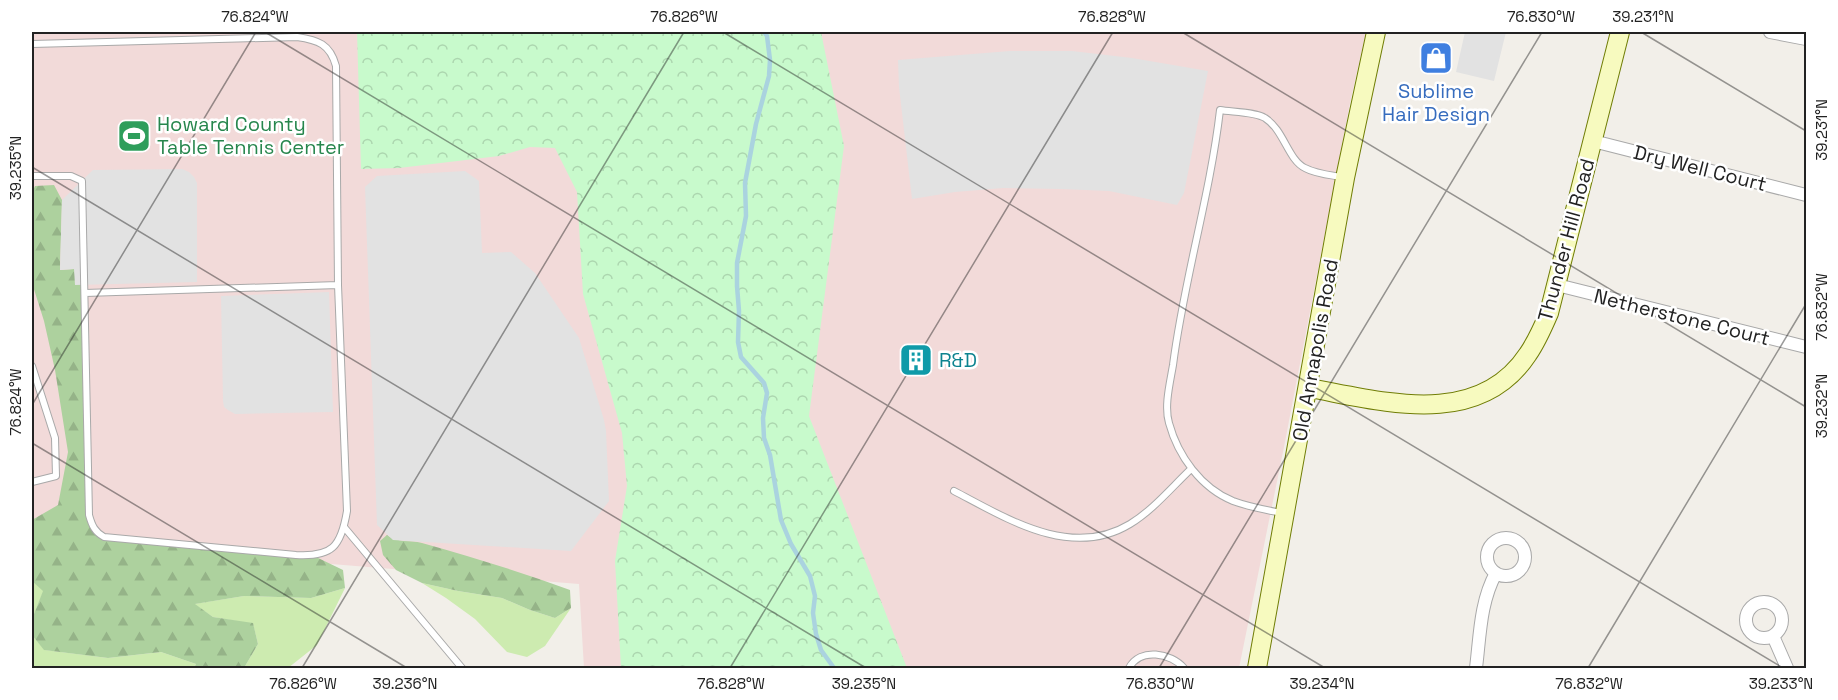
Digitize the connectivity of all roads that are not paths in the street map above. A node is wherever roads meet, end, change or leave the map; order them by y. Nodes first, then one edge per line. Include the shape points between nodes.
1 (1376, 32) edge
2 (1620, 32) edge
3 (1770, 32) edge
4 (1806, 39) edge
5 (32, 44) edge
6 (1593, 141) junction
7 (32, 176) edge
8 (1345, 178) junction
9 (1806, 195) edge
10 (338, 285) junction
11 (1557, 285) junction
12 (85, 293) junction
13 (1806, 347) edge
14 (32, 366) edge
15 (1309, 388) junction
16 (1191, 469) junction
17 (32, 482) edge
18 (954, 491) dead end
19 (1285, 514) junction
20 (344, 527) junction
21 (1496, 573) dead end
22 (1773, 636) dead end
23 (462, 669) edge
24 (1130, 669) edge
25 (1184, 669) edge
26 (1257, 669) edge
27 (1476, 669) edge
28 (1787, 669) edge

1 - 8 main road, Old Annapolis Road
2 - 6 main road, Thunder Hill Road
3 - 4 street
5 - 10 lane via 297,38 324,45 336,66
6 - 9 street, Dry Well Court
6 - 11 main road, Thunder Hill Road
7 - 12 lane via 71,176 82,181
8 - 15 main road, Old Annapolis Road
8 - 16 lane via 1303,168 1274,124 1262,116 1220,110 1177,331 1168,405 1173,436
10 - 12 lane
10 - 20 lane via 347,511
11 - 13 street, Netherstone Court
11 - 15 main road, Thunder Hill Road via 1549,313 1528,356 1487,392 1447,404 1426,405
12 - 20 lane via 88,515 97,533 104,537 314,556 328,552
14 - 17 lane via 55,438 57,476
15 - 19 main road, Old Annapolis Road
16 - 18 lane via 1151,509 1128,525 1090,538 1041,532
16 - 19 lane via 1233,501
19 - 26 main road, Old Annapolis Road
20 - 23 lane
21 - 27 street via 1484,603
22 - 28 street
24 - 25 lane via 1137,658 1147,655 1171,658

